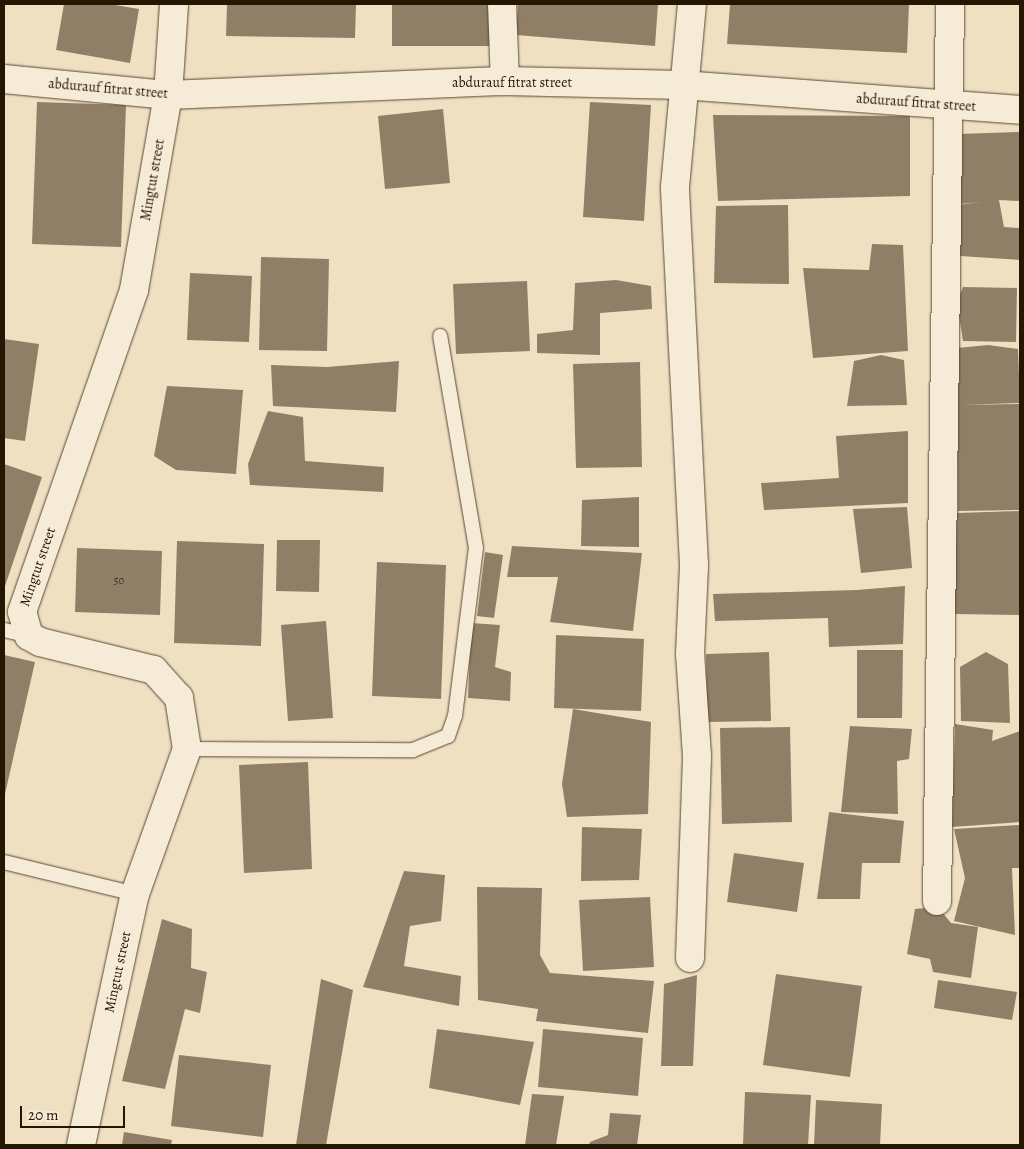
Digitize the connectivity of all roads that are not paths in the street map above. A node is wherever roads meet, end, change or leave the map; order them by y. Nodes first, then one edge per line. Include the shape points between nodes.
1 (174, 4) edge
2 (502, 4) edge
3 (692, 4) edge
4 (950, 4) edge
5 (4, 80) edge
6 (505, 81) junction
7 (682, 85) junction
8 (168, 95) junction
9 (947, 106) junction
10 (1020, 110) edge
11 (440, 336) dead end
12 (16, 633) edge
13 (187, 749) junction
14 (4, 862) edge
15 (135, 894) junction
16 (937, 900) dead end
17 (690, 958) dead end
18 (81, 1145) edge

1 - 8 street, Mingtut street
2 - 6 street
3 - 7 street
4 - 9 street
5 - 8 street, abdurauf fitrat street
6 - 7 street, abdurauf fitrat street
6 - 8 street, abdurauf fitrat street
7 - 9 street, abdurauf fitrat street
7 - 17 street via 675,187 694,565 690,654 697,756
8 - 12 street, Mingtut street via 134,290
9 - 10 street, abdurauf fitrat street
9 - 16 street
11 - 13 lane via 476,548 455,716 448,736 413,750
12 - 13 street, Mingtut street via 154,670 179,698
13 - 15 street, Mingtut street
14 - 15 lane
15 - 18 street, Mingtut street

